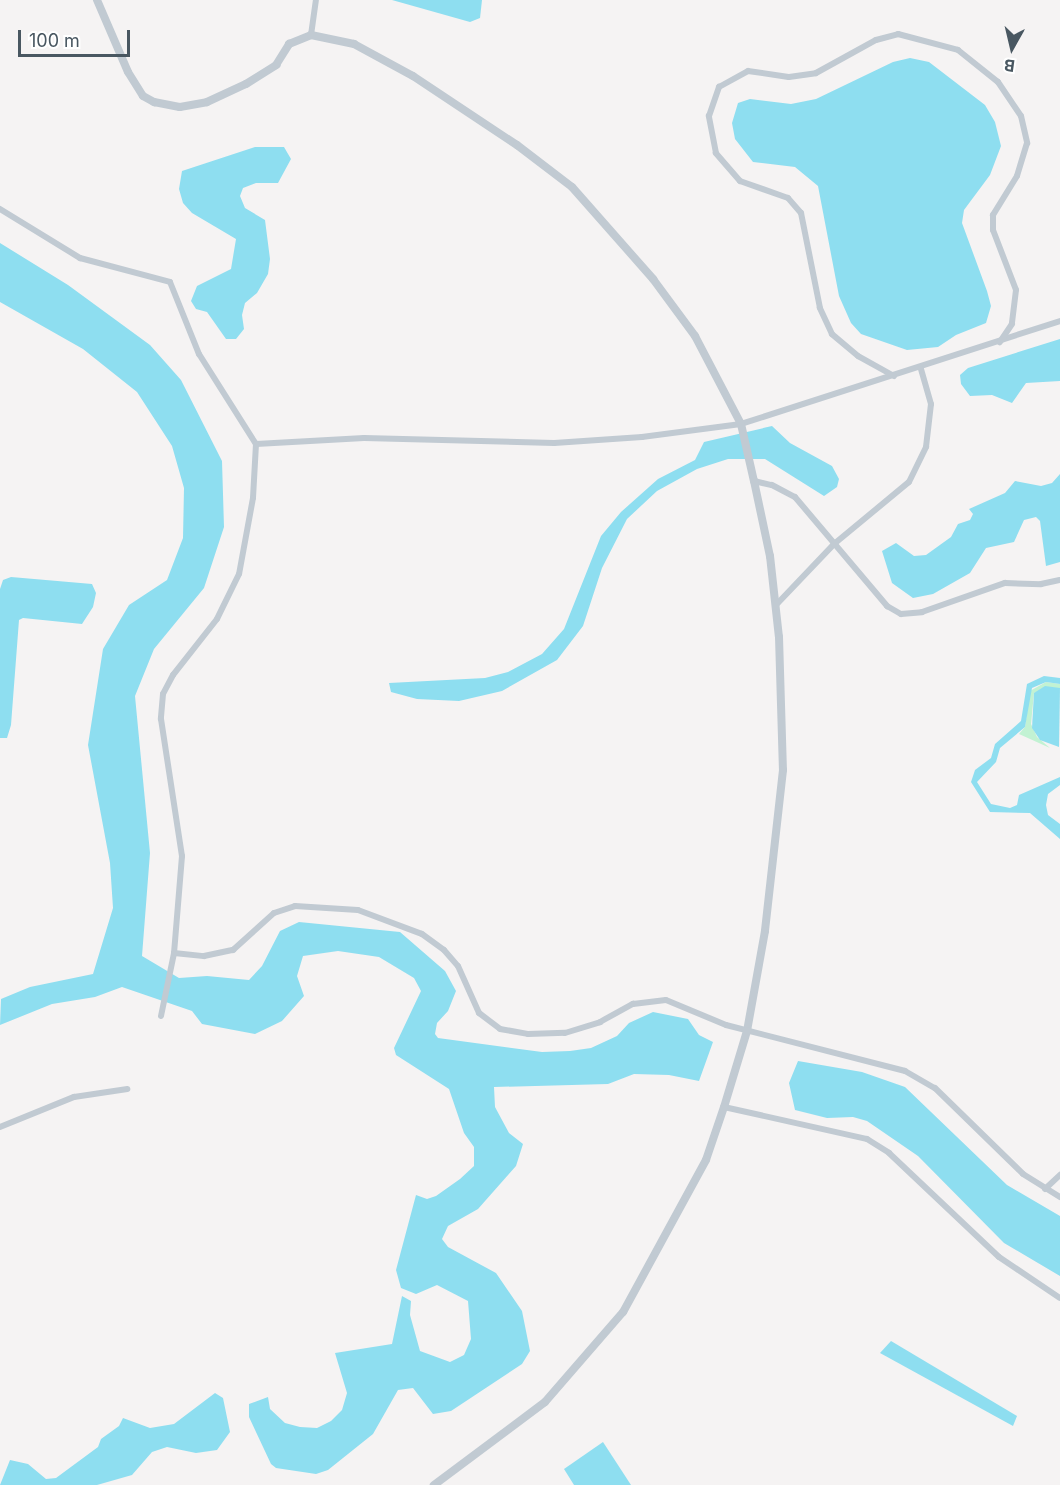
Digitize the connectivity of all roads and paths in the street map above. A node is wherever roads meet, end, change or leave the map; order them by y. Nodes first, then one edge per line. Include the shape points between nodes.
1 (97, 0) edge
2 (316, 0) edge
3 (310, 35) junction
4 (0, 209) edge
5 (1060, 321) edge
6 (1000, 342) junction
7 (921, 368) junction
8 (894, 376) junction
9 (741, 424) junction
10 (256, 444) junction
11 (754, 481) junction
12 (834, 544) junction
13 (1060, 580) edge
14 (776, 605) junction
15 (174, 953) junction
16 (161, 1016) dead end
17 (747, 1031) junction
18 (127, 1089) dead end
19 (724, 1107) junction
20 (0, 1127) edge
21 (1060, 1175) edge
22 (1045, 1189) junction
23 (1060, 1197) edge
24 (1060, 1298) edge
25 (434, 1485) edge

1 - 3 street via 128,72 143,96 166,105 207,102 246,84 276,65 289,44
2 - 3 street
3 - 9 street via 354,44 413,76 572,187 653,279 695,336
4 - 10 street via 80,258 170,282 199,354
5 - 6 street
6 - 7 street
6 - 8 street via 1012,324 1016,290 993,230 993,215 1017,176 1027,143 1021,116 998,82 958,50 898,34 876,40 816,73 789,77 748,70 718,87 710,116 716,153 740,181 788,198 801,213 820,308 832,334 858,356
7 - 8 street
7 - 12 street via 930,404 926,447 909,482
8 - 9 street
9 - 10 street via 554,443 364,438
9 - 11 street
10 - 15 street via 253,498 239,574 217,619 163,694 161,719 182,856
11 - 12 street via 772,484 795,497
11 - 14 street
12 - 13 street via 887,606 900,614 922,612 1005,583
12 - 14 street
14 - 17 street via 782,701 781,794 765,931
15 - 16 street
15 - 17 street via 204,956 233,950 274,913 295,906 358,910 422,934 444,950 458,966 479,1014 500,1029 528,1034 566,1033 600,1022 633,1004 666,1000
17 - 19 street
17 - 22 street via 905,1071 935,1088 995,1149
18 - 20 street via 74,1097
19 - 24 street via 867,1139 890,1153 999,1257
19 - 25 street via 706,1160 623,1312 545,1402
21 - 22 street
22 - 23 street

